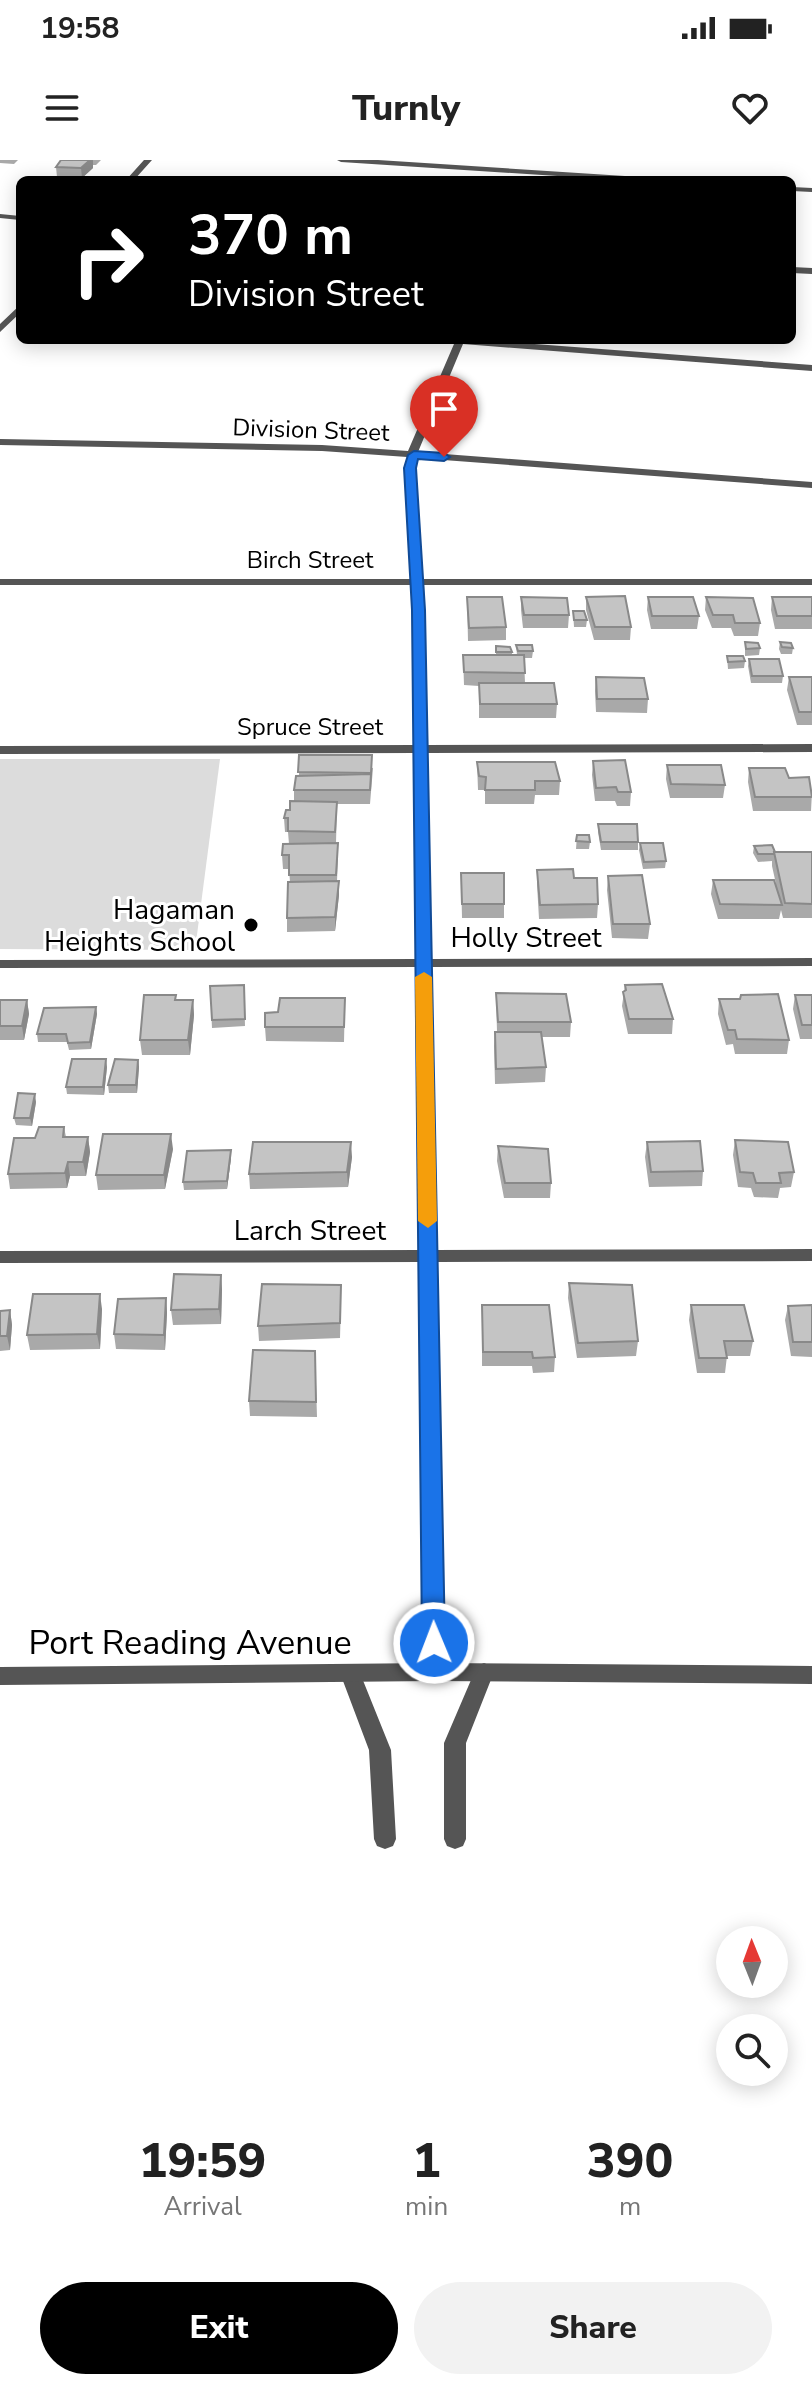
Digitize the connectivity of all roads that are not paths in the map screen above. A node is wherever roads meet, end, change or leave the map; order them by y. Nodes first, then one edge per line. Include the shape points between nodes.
1 (148, 160) edge
2 (341, 160) edge
3 (541, 160) edge
4 (134, 176) edge
5 (535, 176) edge
6 (16, 313) edge
7 (0, 329) edge
8 (458, 344) edge
9 (510, 344) edge
10 (812, 368) edge
11 (0, 442) edge
12 (414, 455) junction
13 (812, 485) edge
14 (0, 582) edge
15 (418, 582) junction
16 (812, 582) edge
17 (812, 748) edge
18 (420, 749) junction
19 (0, 750) edge
20 (812, 962) edge
21 (0, 964) edge
22 (424, 964) junction
23 (812, 1255) edge
24 (428, 1256) junction
25 (0, 1257) edge
26 (434, 1672) junction
27 (484, 1672) junction
28 (350, 1673) junction
29 (812, 1675) edge
30 (0, 1676) edge
31 (385, 1839) dead end
32 (455, 1839) dead end

1 - 4 street
2 - 5 street
3 - 5 street
6 - 7 street
8 - 12 street
9 - 10 street
11 - 12 street, Division Street via 322,448
12 - 13 street, Division Street
12 - 15 street via 410,468
14 - 15 street, Birch Street
15 - 16 street, Birch Street
15 - 18 street
17 - 18 street, Spruce Street
18 - 19 street, Spruce Street
18 - 22 street
20 - 22 street, Holly Street
21 - 22 street, Holly Street
22 - 24 street
23 - 24 street, Larch Street
24 - 25 street, Larch Street
24 - 26 street
26 - 27 street, Port Reading Avenue
26 - 28 street, Port Reading Avenue
27 - 29 street, Port Reading Avenue
27 - 32 street via 455,1743
28 - 30 street, Port Reading Avenue
28 - 31 street via 380,1750

